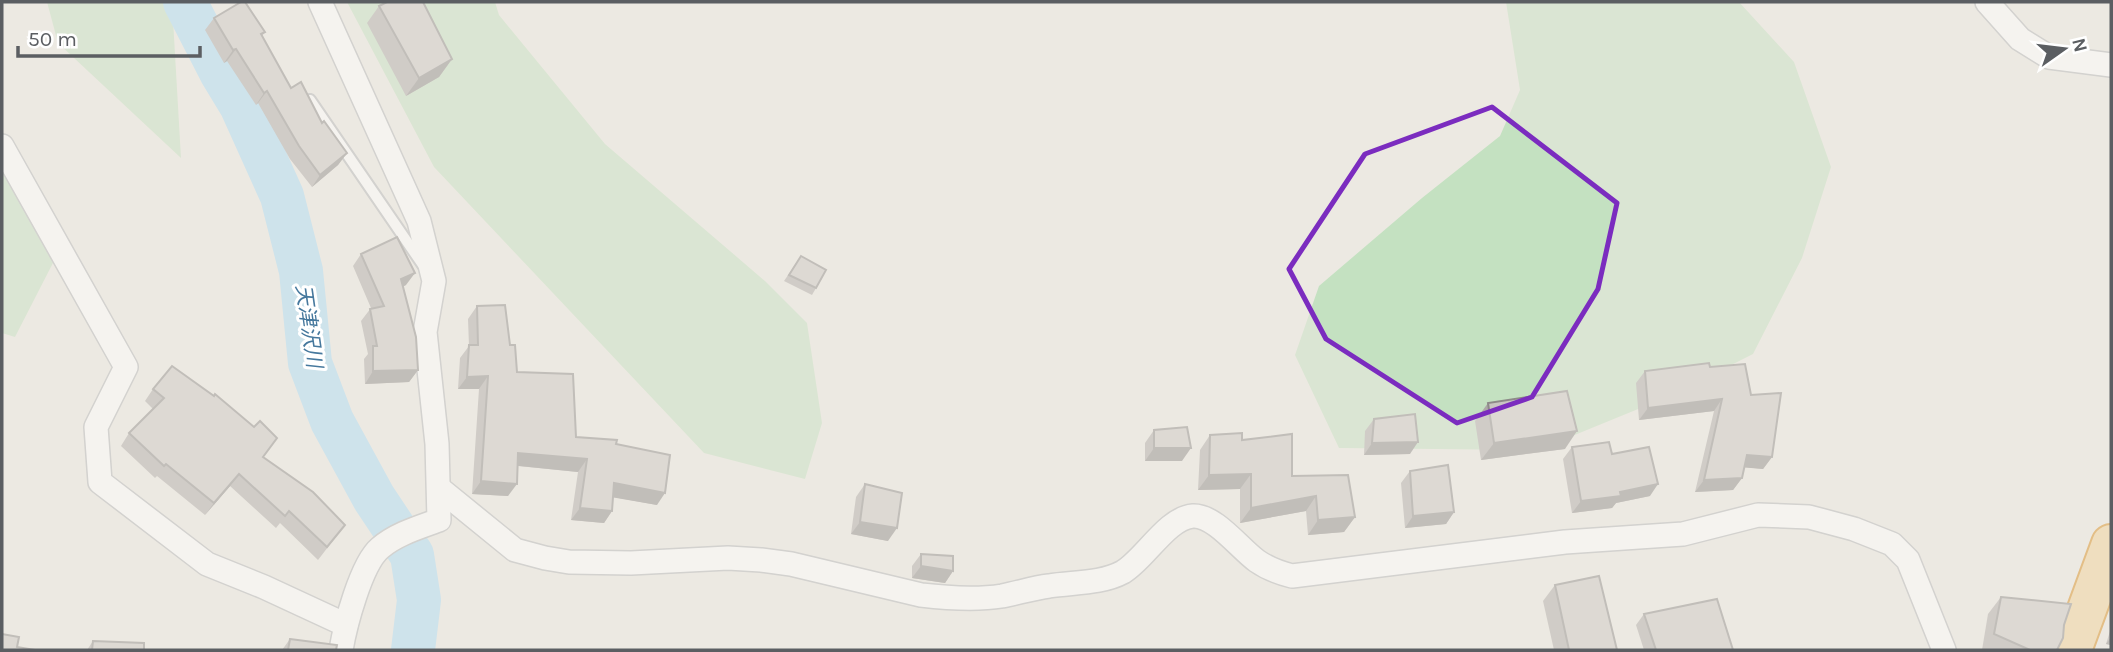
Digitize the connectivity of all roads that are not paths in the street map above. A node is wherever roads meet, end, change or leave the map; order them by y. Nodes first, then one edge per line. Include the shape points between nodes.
1 (320, 2) edge
2 (1987, 2) edge
3 (2111, 65) edge
4 (310, 100) edge
5 (2, 146) edge
6 (434, 281) junction
7 (440, 489) junction
8 (2111, 544) edge
9 (346, 625) junction
10 (341, 650) edge
11 (1944, 650) edge
12 (2072, 650) edge

1 - 6 street via 419,221
2 - 3 street via 2020,39 2049,57
4 - 6 lane
5 - 9 street via 126,367 96,427 100,482 206,564
6 - 7 street via 425,332
7 - 9 street via 439,520 377,550
7 - 11 street via 514,550 545,558 631,564 761,559 921,595 983,598 1114,576 1131,566 1174,524 1194,516 1215,524 1260,563 1292,576 1565,542 1683,534 1758,515 1809,517 1892,544 1908,560
8 - 12 highway
9 - 10 street

